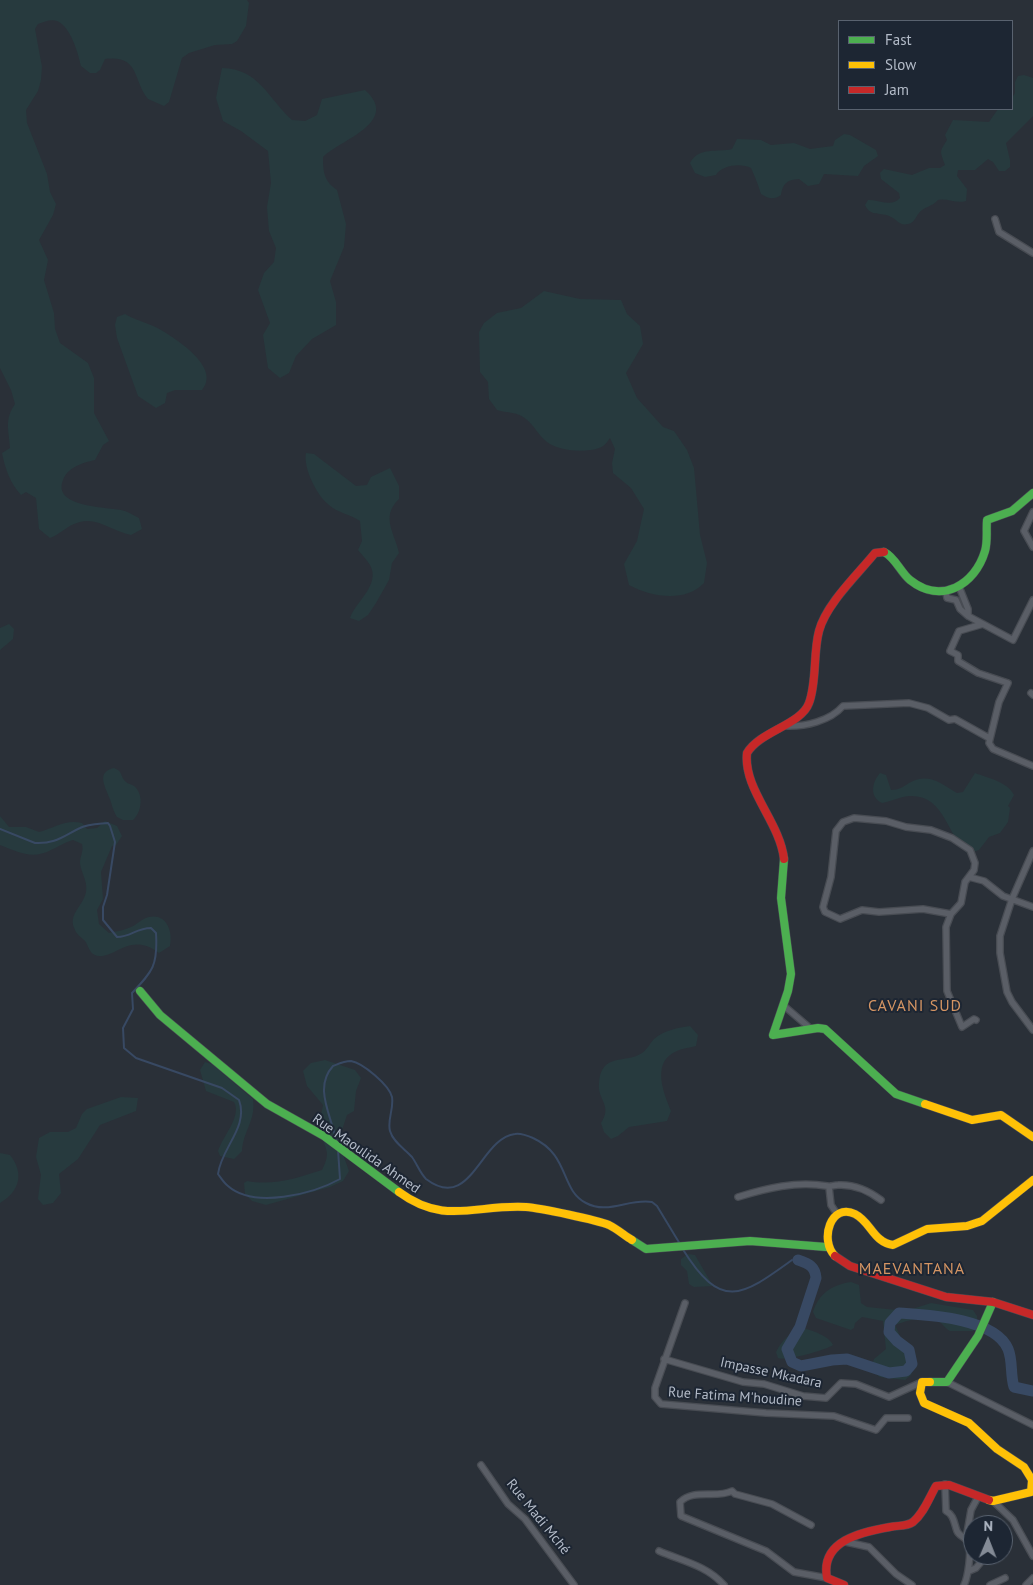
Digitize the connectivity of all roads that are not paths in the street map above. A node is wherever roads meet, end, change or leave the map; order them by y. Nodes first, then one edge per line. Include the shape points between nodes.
1 (995, 219) dead end
2 (1033, 253) edge
3 (1031, 498) edge
4 (1033, 512) edge
5 (1033, 547) edge
6 (960, 589) junction
7 (946, 592) junction
8 (1033, 600) edge
9 (968, 616) junction
10 (983, 624) junction
11 (785, 726) junction
12 (989, 738) junction
13 (1033, 766) edge
14 (1033, 851) edge
15 (970, 877) junction
16 (1012, 899) junction
17 (1033, 907) edge
18 (951, 914) junction
19 (140, 991) dead end
20 (783, 1005) junction
21 (976, 1020) dead end
22 (811, 1029) junction
23 (1033, 1030) edge
24 (1033, 1137) edge
25 (1033, 1180) edge
26 (829, 1187) junction
27 (738, 1197) dead end
28 (881, 1200) dead end
29 (837, 1214) junction
30 (826, 1247) junction
31 (994, 1302) junction
32 (685, 1303) dead end
33 (1033, 1315) edge
34 (664, 1359) junction
35 (922, 1382) junction
36 (947, 1382) junction
37 (908, 1418) dead end
38 (1033, 1424) edge
39 (481, 1465) dead end
40 (945, 1484) junction
41 (978, 1497) junction
42 (993, 1501) junction
43 (970, 1515) edge
44 (810, 1525) dead end
45 (963, 1537) edge
46 (846, 1542) junction
47 (659, 1551) dead end
48 (1033, 1556) edge
49 (969, 1565) edge
50 (979, 1565) edge
51 (969, 1571) junction
52 (827, 1578) junction
53 (1005, 1578) dead end
54 (1033, 1578) edge
55 (965, 1584) edge
56 (574, 1585) edge
57 (724, 1585) edge
58 (844, 1585) edge
59 (912, 1585) edge
60 (990, 1585) edge
61 (1026, 1585) edge

1 - 2 street via 999,232
3 - 6 street via 1004,516 987,520 985,551 975,572
4 - 5 street via 1024,531
6 - 7 street
6 - 9 street
7 - 9 street via 948,598 956,600
7 - 11 street via 912,582 886,552 875,553 823,620 809,704 799,717
8 - 10 street via 1013,640
9 - 10 street
10 - 12 street via 959,631 950,651 958,655 958,661 978,673 1008,682
11 - 12 street via 798,727 816,722 836,714 843,706 915,704 949,720 955,718
11 - 20 street via 754,745 746,761 752,784 776,828 785,861 781,898 792,971
12 - 13 street via 993,750
14 - 16 street
15 - 16 street via 984,881 997,893
15 - 18 street via 961,903
15 - 18 street via 974,863 970,850 952,838 931,830 864,818 846,820 839,826 823,907 825,912 840,919 862,910 923,909
16 - 17 street
16 - 23 street via 1001,930 1000,953 1010,997
18 - 21 street via 946,927 947,991 962,1027
19 - 30 street, Rue Maoulida Ahmed via 160,1015 267,1104 324,1136 414,1203 426,1208 448,1212 526,1208 608,1226 646,1249 750,1240
20 - 22 street
20 - 22 street via 773,1035
22 - 24 street via 830,1032 896,1094 972,1120 1002,1115
25 - 29 street via 999,1211 973,1225 927,1229 896,1244 881,1242 860,1216 852,1212
26 - 27 street via 781,1186
26 - 28 street via 836,1184 858,1187
26 - 29 street via 831,1205
29 - 30 street via 830,1224
30 - 31 street via 836,1258 859,1269 946,1296
31 - 33 street
31 - 36 street via 978,1336
32 - 34 street, Rue Fatima M'houdine
34 - 35 street, Impasse Mkadara via 743,1382 826,1398 841,1383 856,1384 889,1397
34 - 37 street, Rue Fatima M'houdine via 655,1388 655,1397 661,1404 834,1416 876,1430 886,1418
35 - 36 street
35 - 42 street via 920,1393 924,1403 970,1423 1030,1473 1032,1488 1028,1494
36 - 38 street
39 - 56 street, Rue Madi Mché via 508,1504 525,1519
40 - 41 street
40 - 45 street via 946,1511 951,1514 959,1535
40 - 46 street via 936,1486 909,1524 881,1529
41 - 42 street
41 - 43 street
42 - 48 street via 1012,1520
44 - 52 street via 772,1504 732,1491 680,1502 681,1516 766,1551 794,1572
46 - 52 street via 827,1555 824,1563
46 - 59 street via 870,1547 896,1574
47 - 57 street via 705,1569
49 - 51 street
50 - 51 street
51 - 55 street
52 - 58 street
53 - 60 street
54 - 61 street

